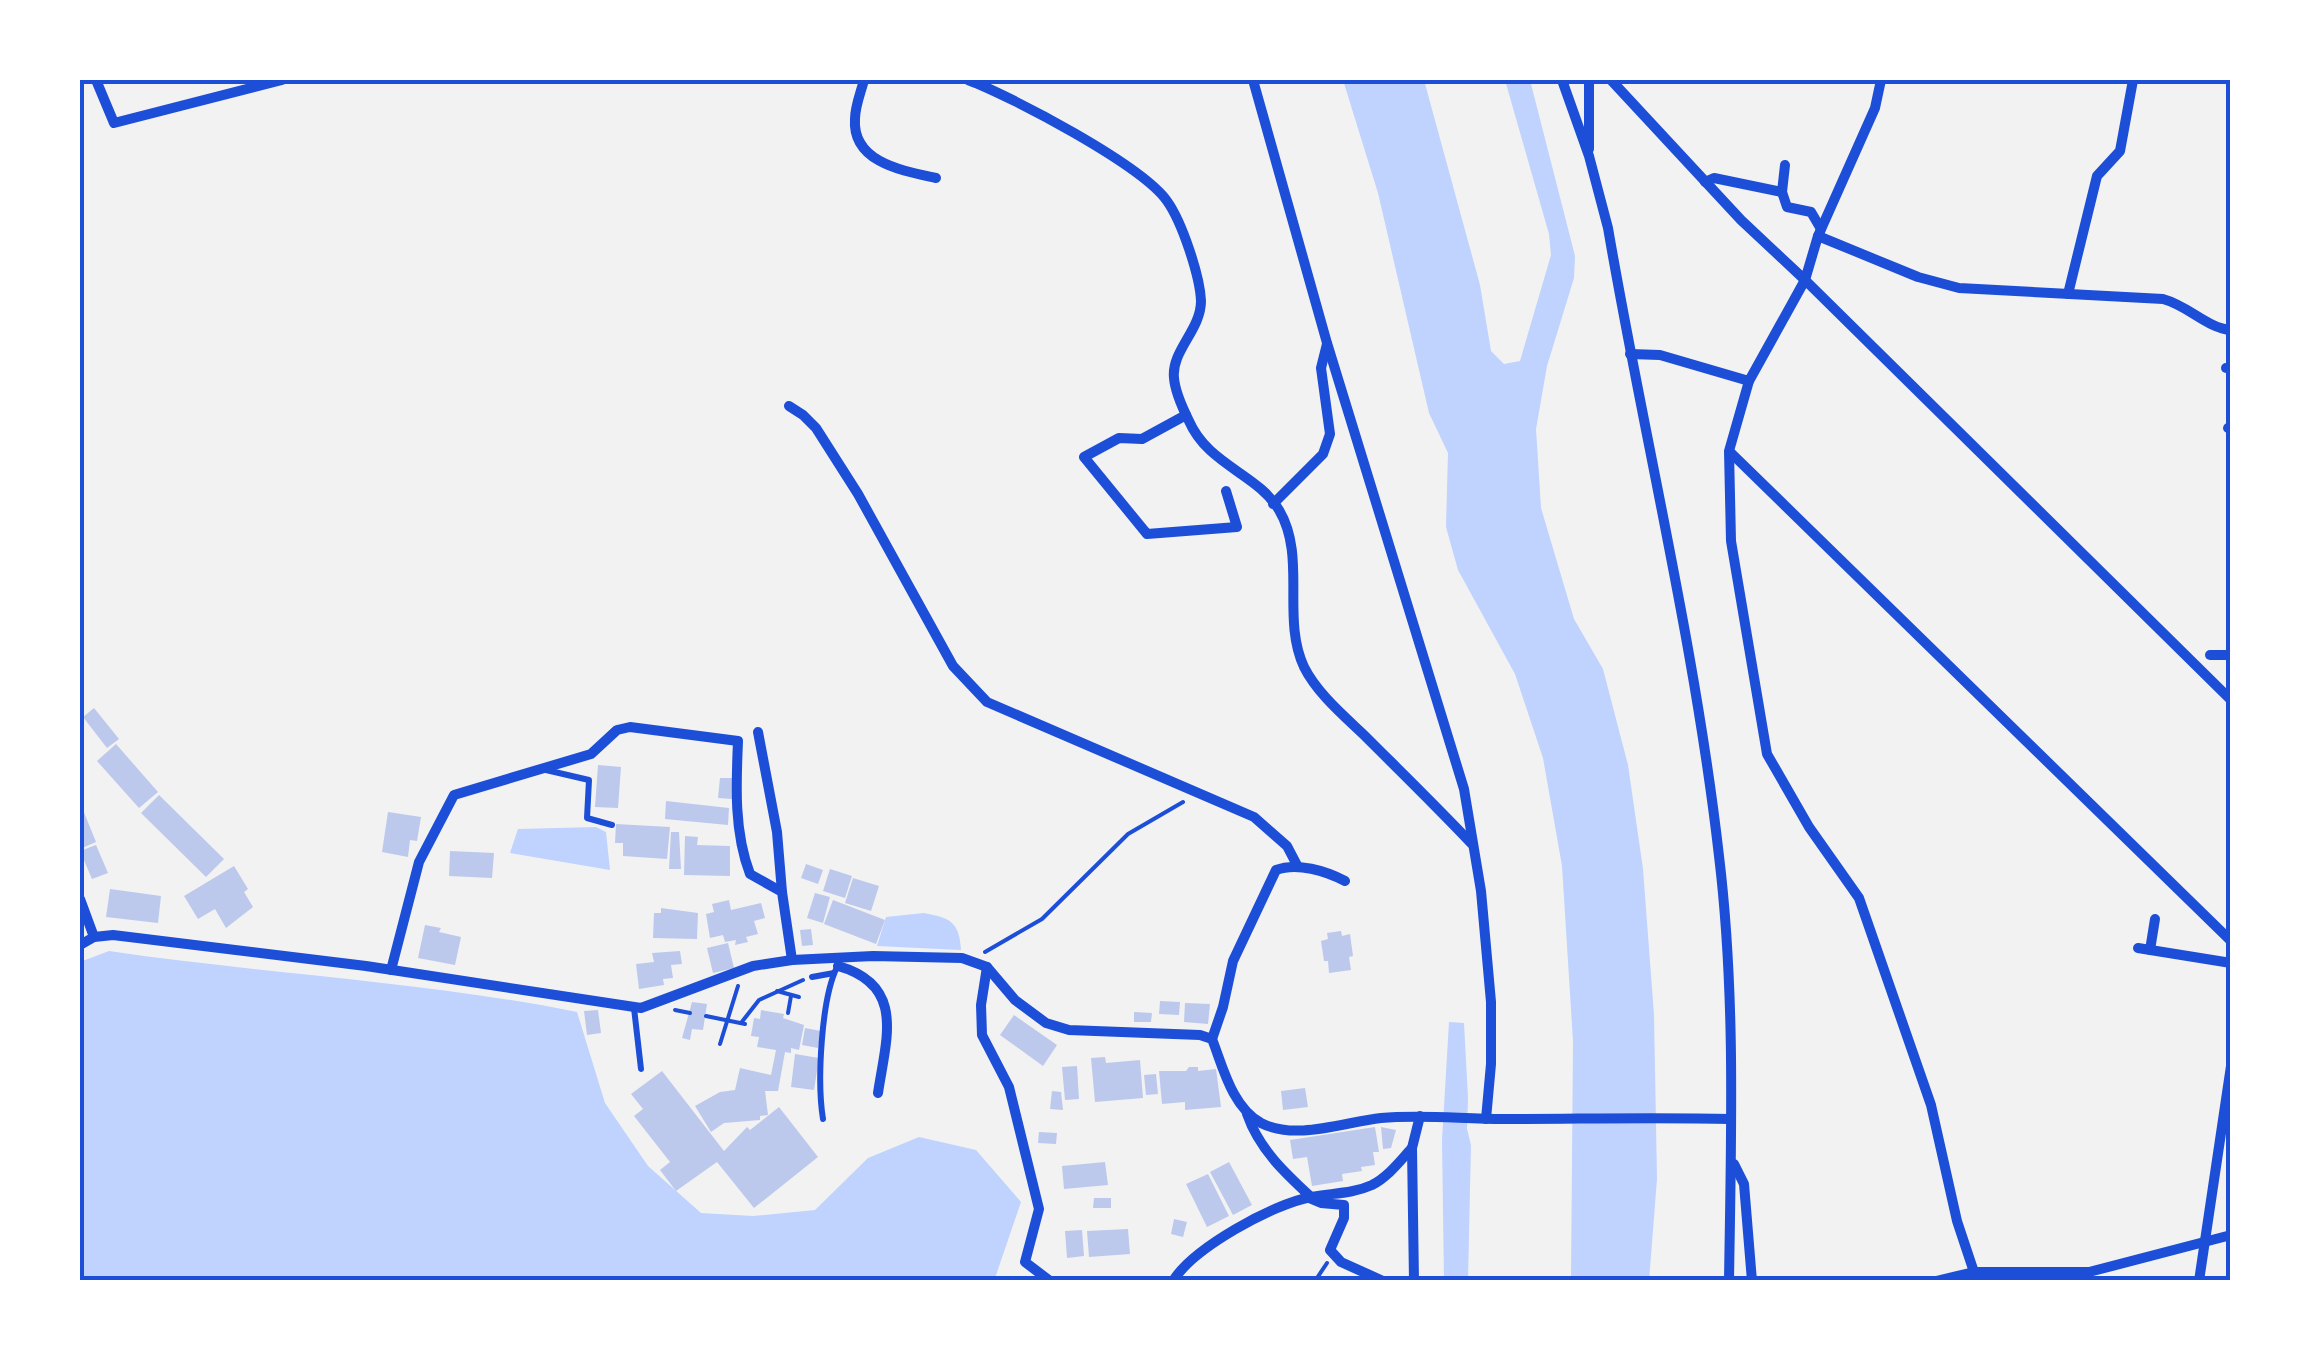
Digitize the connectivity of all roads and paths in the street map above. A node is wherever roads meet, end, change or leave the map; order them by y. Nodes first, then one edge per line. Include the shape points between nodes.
1 (96, 80) edge
2 (282, 80) edge
3 (864, 80) edge
4 (968, 80) edge
5 (1254, 80) edge
6 (1562, 80) edge
7 (1589, 80) edge
8 (1610, 80) edge
9 (1881, 80) edge
10 (2133, 80) edge
11 (1589, 156) junction
12 (1785, 165) dead end
13 (936, 178) dead end
14 (1705, 182) junction
15 (1782, 192) junction
16 (1819, 232) junction
17 (1805, 280) junction
18 (2068, 294) junction
19 (2231, 330) edge
20 (1327, 342) junction
21 (1630, 354) junction
22 (1749, 381) junction
23 (789, 406) dead end
24 (1186, 415) junction
25 (1729, 451) junction
26 (1226, 492) dead end
27 (1274, 504) junction
28 (2231, 655) edge
29 (2210, 656) dead end
30 (2231, 700) edge
31 (758, 732) dead end
32 (540, 768) junction
33 (1200, 792) junction
34 (612, 825) dead end
35 (1471, 843) junction
36 (1298, 867) junction
37 (1346, 881) dead end
38 (782, 892) junction
39 (80, 899) edge
40 (2154, 919) dead end
41 (94, 937) junction
42 (2231, 941) edge
43 (80, 944) edge
44 (991, 950) dead end
45 (792, 960) junction
46 (2231, 963) edge
47 (838, 965) junction
48 (987, 967) junction
49 (391, 970) junction
50 (744, 970) junction
51 (812, 976) joint
52 (777, 991) junction
53 (792, 996) junction
54 (799, 998) dead end
55 (634, 1006) junction
56 (796, 1010) dead end
57 (706, 1016) dead end
58 (727, 1021) junction
59 (1212, 1039) junction
60 (720, 1044) dead end
61 (2231, 1066) edge
62 (641, 1069) dead end
63 (878, 1093) dead end
64 (1246, 1109) junction
65 (1420, 1116) junction
66 (1732, 1118) junction
67 (823, 1119) dead end
68 (1480, 1119) junction
69 (1412, 1148) junction
70 (1731, 1158) junction
71 (1310, 1197) junction
72 (2231, 1235) edge
73 (2203, 1241) junction
74 (1332, 1255) junction
75 (1976, 1275) edge
76 (1050, 1281) edge
77 (1172, 1281) edge
78 (1315, 1281) edge
79 (1383, 1281) edge
80 (1414, 1281) edge
81 (1729, 1281) edge
82 (1752, 1281) edge
83 (1936, 1281) edge
84 (2198, 1281) edge

1 - 2 street via 114,123
3 - 13 street via 854,120 858,141 894,168
4 - 24 street via 1003,93 1145,178 1168,202 1201,301 1173,378
5 - 20 street
6 - 11 street
7 - 11 street
8 - 14 street
9 - 16 street via 1875,108
10 - 18 street via 2120,151 2096,176
11 - 21 street
12 - 15 street
14 - 15 street via 1714,178
14 - 17 street
15 - 16 street via 1787,207 1811,212
16 - 17 street
16 - 18 street via 1918,277 1959,288
17 - 22 street
17 - 30 street
18 - 19 street via 2163,298
20 - 27 street via 1321,368 1330,434 1323,454
20 - 35 street via 1464,789
21 - 22 street via 1660,355
21 - 66 street via 1698,694 1720,860
22 - 25 street
23 - 33 street via 816,428 953,666 987,702
24 - 26 street via 1142,439 1119,438 1084,456 1146,534 1238,528
24 - 27 street via 1209,452
25 - 42 street
25 - 75 street via 1735,571 1767,754 1859,898 1931,1105
27 - 35 street via 1292,555 1292,605 1304,666 1328,700
28 - 29 street
31 - 38 street
32 - 34 lane via 590,780 587,818
32 - 38 street via 592,754 616,730 630,726 738,741 736,800 744,857 750,874
32 - 49 street via 454,795 419,862
33 - 36 street via 1254,817 1288,846
33 - 44 path via 1128,834 1042,919
35 - 68 street via 1490,1002 1492,1064
36 - 37 street
36 - 59 street via 1276,870 1233,962
38 - 45 street
39 - 41 street
40 - 46 street via 2144,949
41 - 43 street
41 - 49 street
45 - 47 street
45 - 50 street
47 - 48 street via 934,956
47 - 51 lane
47 - 63 street via 873,982 883,999 887,1038
47 - 67 lane via 818,1078
48 - 59 street via 1046,1023
48 - 76 street via 982,1034 1009,1087 1039,1209 1025,1262
49 - 55 street
50 - 55 street
50 - 58 path
51 - 52 path
52 - 53 path
52 - 58 path via 759,1000 743,1024
53 - 54 path
53 - 56 path via 788,1011
55 - 62 lane
57 - 58 path
58 - 60 path
59 - 64 street
61 - 73 street
64 - 65 street via 1257,1121 1291,1131
64 - 71 street via 1266,1150
65 - 68 street
65 - 69 street
66 - 68 street
66 - 70 street
69 - 71 street via 1369,1186
69 - 80 street
70 - 81 street
70 - 82 street via 1744,1184
71 - 74 street via 1344,1205
71 - 77 street via 1231,1233
72 - 73 street
73 - 75 street via 2089,1272
73 - 84 street
74 - 78 path
74 - 79 street
75 - 83 street

